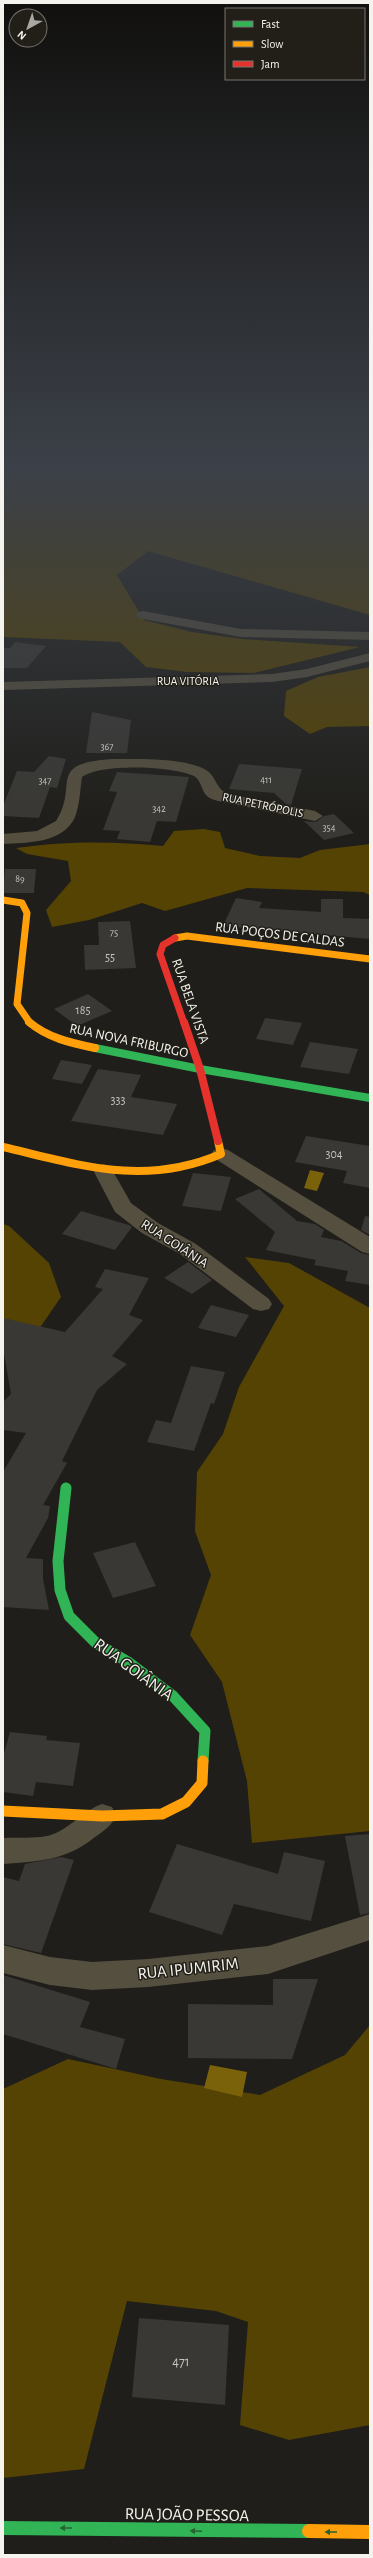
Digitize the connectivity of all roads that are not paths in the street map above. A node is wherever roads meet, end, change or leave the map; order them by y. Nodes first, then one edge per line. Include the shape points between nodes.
1 (144, 615) dead end
2 (370, 636) edge
3 (370, 657) edge
4 (3, 686) edge
5 (315, 816) dead end
6 (3, 839) edge
7 (3, 900) edge
8 (187, 936) joint
9 (370, 960) edge
10 (200, 1069) junction
11 (370, 1098) edge
12 (3, 1147) edge
13 (221, 1154) junction
14 (103, 1170) junction
15 (370, 1247) edge
16 (261, 1304) dead end
17 (66, 1488) dead end
18 (3, 1811) edge
19 (102, 1816) junction
20 (3, 1851) edge
21 (370, 1927) edge
22 (3, 1959) edge
23 (3, 2528) edge
24 (370, 2532) edge

1 - 2 street via 241,633
3 - 4 street, RUA VITÓRIA via 272,678
5 - 6 street, RUA PETRÓPOLIS via 224,798 213,793 207,780 200,773 179,768 131,764 92,766 75,775 66,818 60,827 48,833
7 - 10 street, RUA NOVA FRIBURGO via 22,903 28,913 17,1004 25,1019 39,1031 66,1042
8 - 9 street, RUA POÇOS DE CALDAS
8 - 10 street, RUA BELA VISTA via 175,938 163,945 160,954
10 - 11 street, RUA NOVA FRIBURGO
10 - 13 street
12 - 14 street
13 - 14 street via 214,1160 196,1166
13 - 15 street
14 - 16 street, RUA GOIÂNIA via 122,1207 150,1228 188,1249
17 - 19 street, RUA GOIÂNIA via 58,1560 60,1590 70,1616 96,1643 128,1662 173,1696 205,1731 202,1783 186,1802 162,1814
18 - 19 street, RUA GOIÂNIA
19 - 20 street via 69,1841 50,1848
21 - 22 street, RUA IPUMIRIM via 268,1960 148,1974 92,1976 50,1971
24 -> 23 street, RUA JOÃO PESSOA

